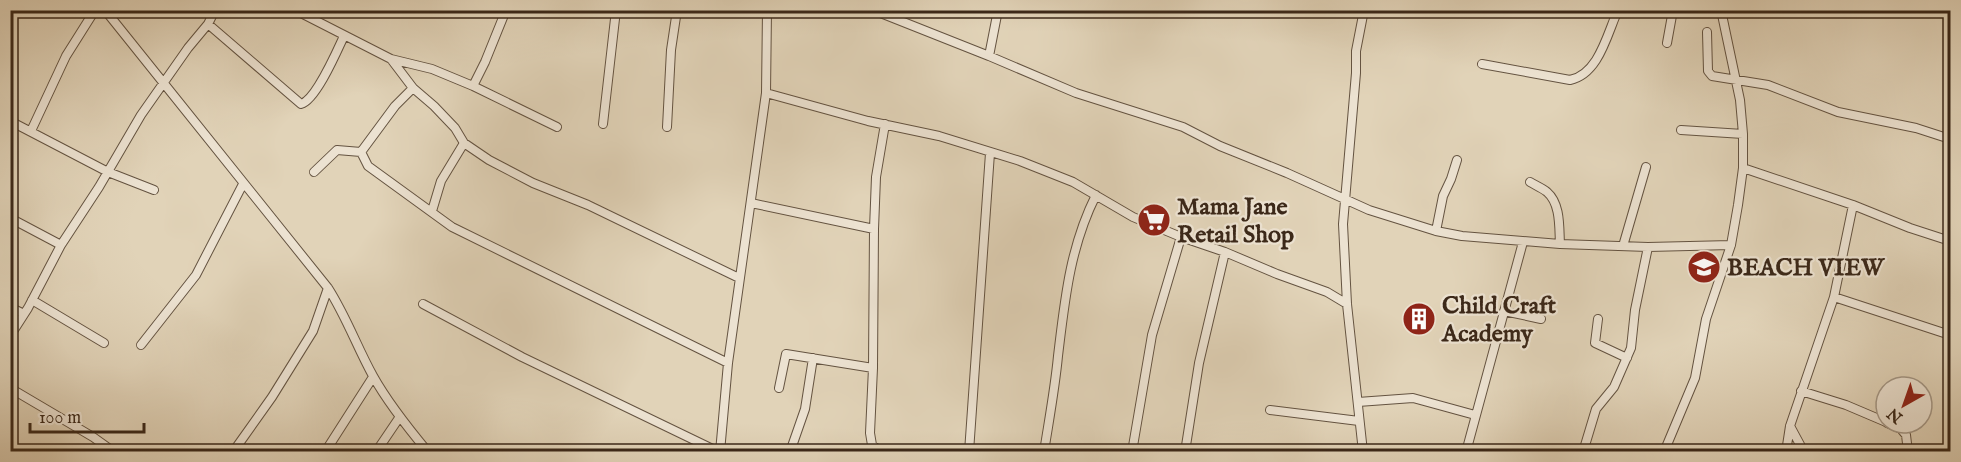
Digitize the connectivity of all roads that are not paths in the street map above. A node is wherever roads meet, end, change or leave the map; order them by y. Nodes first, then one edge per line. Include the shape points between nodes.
1 (94, 10) edge
2 (105, 10) edge
3 (215, 10) edge
4 (295, 10) edge
5 (506, 10) edge
6 (616, 10) edge
7 (677, 10) edge
8 (767, 10) edge
9 (873, 10) edge
10 (998, 10) edge
11 (1364, 10) edge
12 (1618, 10) edge
13 (1673, 10) edge
14 (1720, 10) edge
15 (889, 13) edge
16 (208, 24) junction
17 (1707, 32) dead end
18 (344, 36) junction
19 (1667, 43) dead end
20 (989, 56) junction
21 (391, 59) junction
22 (1482, 64) dead end
23 (1736, 80) junction
24 (163, 82) junction
25 (473, 86) junction
26 (413, 88) junction
27 (766, 93) junction
28 (10, 121) edge
29 (603, 124) dead end
30 (885, 124) junction
31 (557, 127) dead end
32 (667, 127) dead end
33 (1681, 130) dead end
34 (31, 131) junction
35 (1743, 134) junction
36 (1950, 140) edge
37 (464, 143) junction
38 (362, 153) junction
39 (990, 153) junction
40 (1457, 160) dead end
41 (1646, 167) dead end
42 (1743, 168) junction
43 (108, 172) junction
44 (314, 172) dead end
45 (1530, 182) dead end
46 (243, 184) junction
47 (154, 190) dead end
48 (1095, 195) junction
49 (1346, 200) junction
50 (751, 203) junction
51 (1853, 205) junction
52 (432, 211) junction
53 (10, 218) edge
54 (874, 229) junction
55 (1436, 231) junction
56 (1181, 237) junction
57 (1950, 241) edge
58 (1523, 242) junction
59 (1560, 244) junction
60 (61, 245) junction
61 (1731, 245) junction
62 (1623, 246) junction
63 (1647, 247) junction
64 (1225, 252) junction
65 (739, 278) junction
66 (328, 288) junction
67 (1833, 297) junction
68 (32, 300) junction
69 (1347, 303) junction
70 (423, 304) dead end
71 (10, 307) edge
72 (1504, 311) junction
73 (24, 314) junction
74 (1541, 319) dead end
75 (1598, 319) dead end
76 (1950, 334) edge
77 (10, 336) edge
78 (105, 343) dead end
79 (141, 345) dead end
80 (813, 358) junction
81 (1627, 358) junction
82 (728, 363) junction
83 (873, 368) junction
84 (373, 377) junction
85 (10, 388) edge
86 (778, 388) dead end
87 (1801, 391) junction
88 (1358, 402) junction
89 (1270, 410) dead end
90 (1475, 415) junction
91 (1874, 417) edge
92 (399, 418) junction
93 (1359, 421) junction
94 (1790, 426) junction
95 (1906, 435) edge
96 (1186, 450) edge
97 (114, 452) edge
98 (233, 452) edge
99 (325, 452) edge
100 (376, 452) edge
101 (428, 452) edge
102 (719, 452) edge
103 (790, 452) edge
104 (881, 452) edge
105 (969, 452) edge
106 (1044, 452) edge
107 (1132, 452) edge
108 (1201, 452) edge
109 (1363, 452) edge
110 (1466, 452) edge
111 (1583, 452) edge
112 (1664, 452) edge
113 (1786, 452) edge
114 (1804, 452) edge
115 (1908, 452) edge

1 - 34 street via 66,56
2 - 24 street
3 - 16 street
4 - 18 street
5 - 25 street
6 - 29 street
7 - 32 street
8 - 27 street
9 - 15 street
10 - 20 street
11 - 49 street via 1356,51
12 - 22 street via 1597,61 1578,78 1570,80
13 - 19 street
14 - 23 street
15 - 20 street
16 - 18 street via 301,104 307,102 327,71
16 - 24 street
17 - 23 street via 1709,74
18 - 21 street
20 - 49 street via 1076,93 1183,127
21 - 25 street via 432,69
21 - 26 street
23 - 35 street
23 - 36 street via 1768,86 1838,112 1916,128
24 - 43 street
24 - 46 street
25 - 31 street
26 - 37 street via 448,121
26 - 38 street via 394,106
27 - 30 street
27 - 50 street
28 - 34 street
30 - 39 street
30 - 54 street via 876,177
33 - 35 street
34 - 43 street
35 - 42 street
37 - 52 street via 441,181
37 - 65 street via 532,183 588,205
38 - 44 street via 337,150
38 - 52 street via 369,166
39 - 48 street via 1073,182
39 - 105 street
40 - 55 street via 1443,196
41 - 62 street
42 - 51 street
42 - 61 street
43 - 47 street
43 - 60 street
45 - 59 street via 1552,198
46 - 66 street
46 - 79 street via 196,275
48 - 56 street via 1133,217
48 - 106 street via 1074,247
49 - 55 street
49 - 69 street via 1343,224
50 - 54 street
50 - 65 street
51 - 57 street
51 - 67 street
52 - 82 street via 452,227
53 - 60 street
54 - 83 street
55 - 58 street
56 - 64 street
56 - 107 street via 1152,335
58 - 59 street
58 - 72 street
59 - 62 street
60 - 68 street
61 - 63 street
61 - 112 street via 1707,319 1695,378
62 - 63 street
63 - 81 street
64 - 69 street
64 - 96 street via 1199,363
65 - 82 street
66 - 84 street
66 - 98 street via 314,331
67 - 76 street
67 - 87 street
68 - 73 street
68 - 78 street
69 - 88 street
70 - 102 street via 522,357
71 - 73 street
72 - 74 street
72 - 90 street
73 - 77 street
75 - 81 street via 1595,343
80 - 83 street
80 - 86 street via 786,354
80 - 103 street via 805,409
81 - 111 street via 1614,387 1596,410
82 - 102 street
83 - 104 street via 870,433 872,445
84 - 92 street
84 - 99 street
85 - 97 street
87 - 91 street
87 - 94 street
88 - 90 street via 1413,398
88 - 93 street
89 - 93 street
90 - 110 street
92 - 100 street
92 - 101 street
93 - 109 street
94 - 113 street
94 - 114 street
95 - 115 street
96 - 108 street

